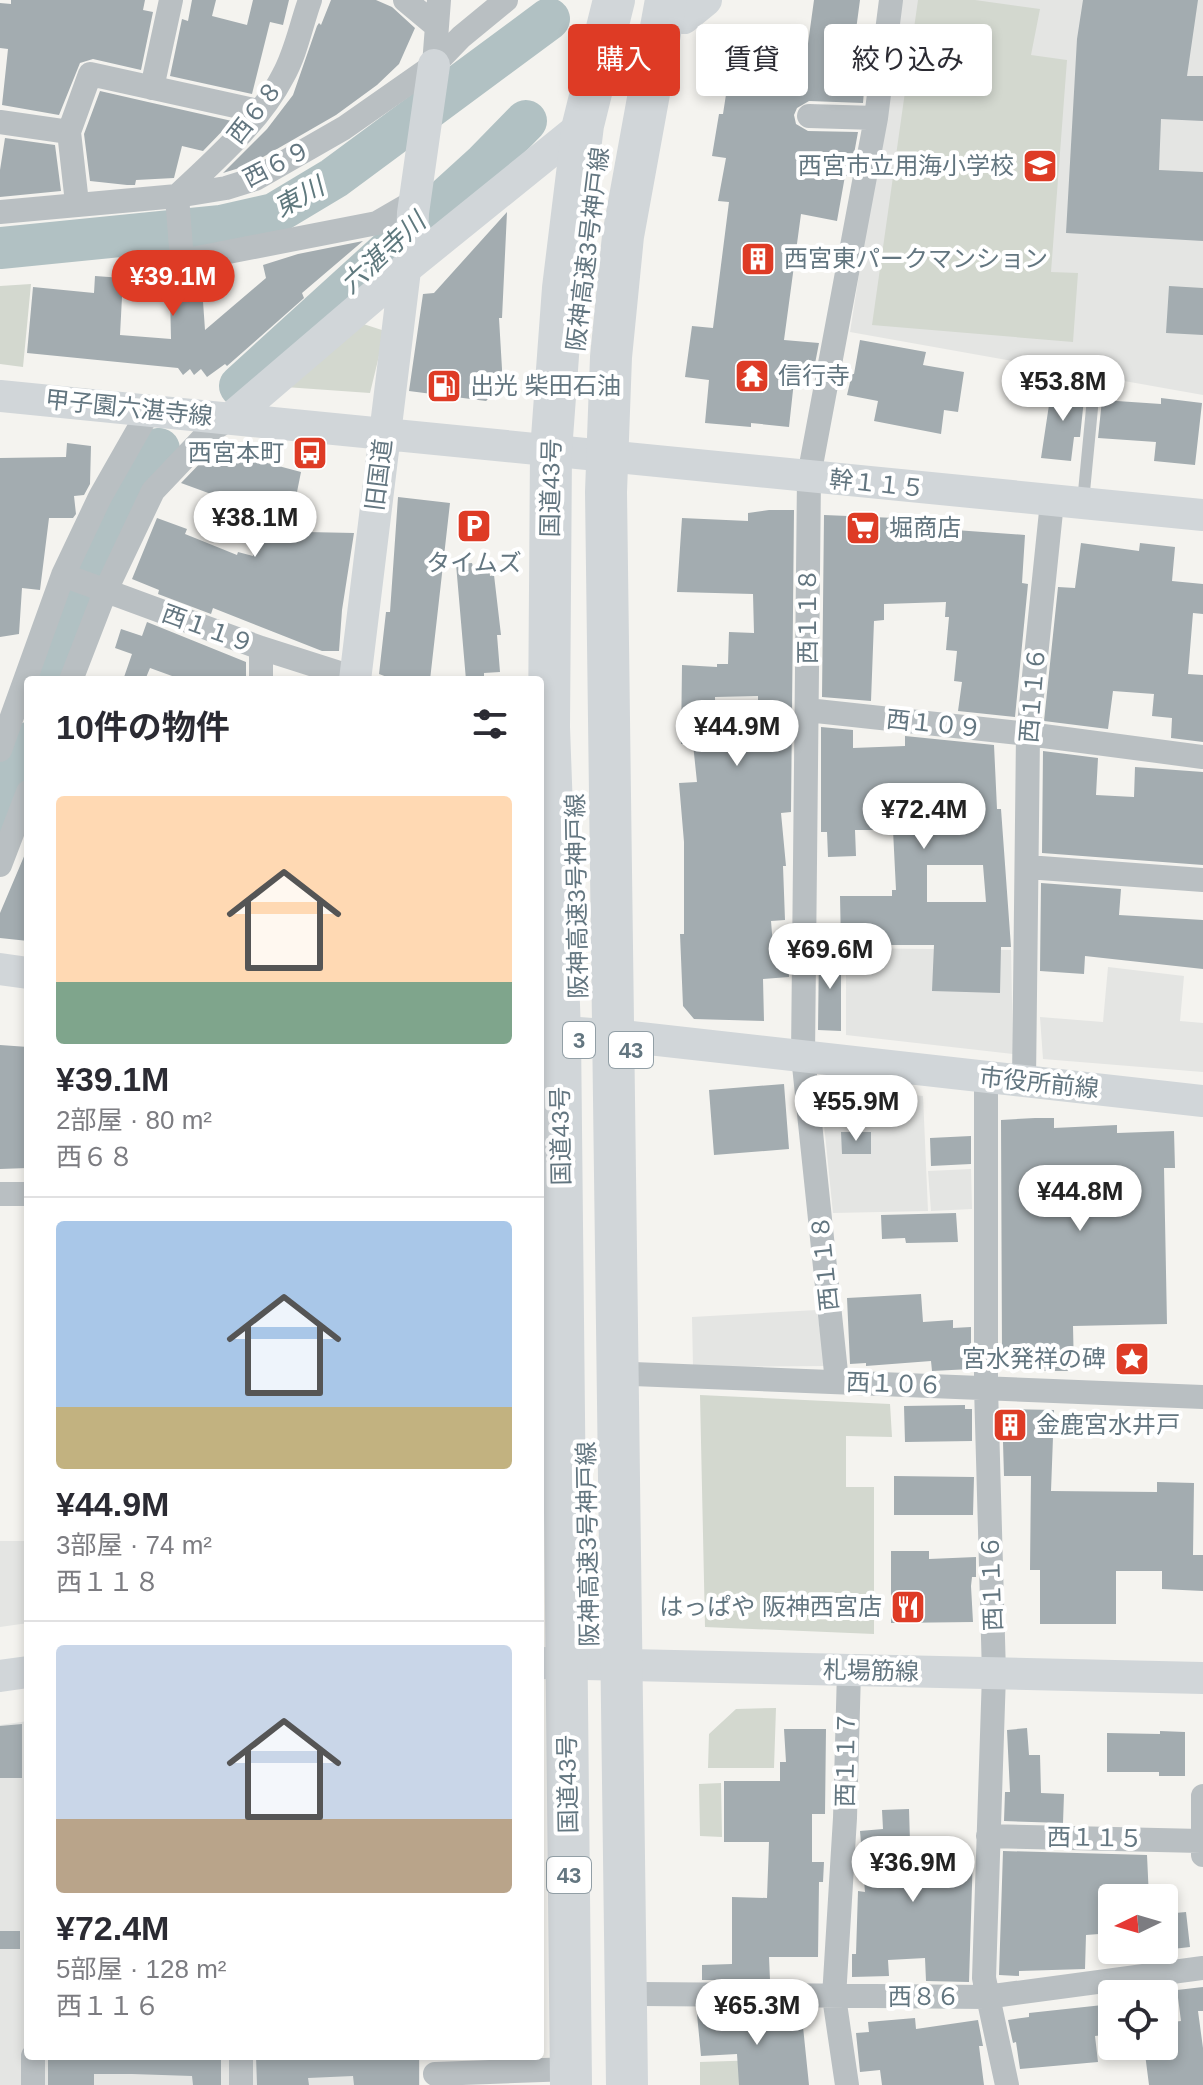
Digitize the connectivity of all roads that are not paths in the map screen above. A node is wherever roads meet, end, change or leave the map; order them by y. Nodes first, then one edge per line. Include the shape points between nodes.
1 (171, 0) edge
2 (310, 0) edge
3 (405, 0) edge
4 (439, 0) edge
5 (506, 0) edge
6 (614, 0) edge
7 (631, 0) edge
8 (891, 0) edge
9 (686, 4) edge
10 (435, 25) junction
11 (433, 73) junction
12 (152, 88) junction
13 (258, 111) junction
14 (809, 116) dead end
15 (876, 118) junction
16 (0, 122) edge
17 (583, 125) junction
18 (69, 132) junction
19 (415, 200) junction
20 (176, 201) junction
21 (77, 203) junction
22 (0, 212) edge
23 (409, 260) junction
24 (0, 396) edge
25 (1093, 398) dead end
26 (149, 411) junction
27 (231, 418) junction
28 (383, 435) junction
29 (551, 451) junction
30 (630, 458) junction
31 (809, 476) junction
32 (1067, 504) junction
33 (1203, 515) edge
34 (67, 576) junction
35 (101, 590) junction
36 (261, 648) junction
37 (28, 676) edge
38 (72, 676) edge
39 (261, 676) edge
40 (346, 676) edge
41 (355, 676) edge
42 (24, 688) edge
43 (807, 710) junction
44 (1028, 734) junction
45 (0, 750) edge
46 (1203, 757) edge
47 (24, 807) edge
48 (11, 855) edge
49 (1027, 867) junction
50 (1203, 880) edge
51 (0, 969) edge
52 (24, 972) edge
53 (550, 1032) edge
54 (631, 1037) junction
55 (803, 1056) junction
56 (986, 1077) junction
57 (1024, 1081) junction
58 (1203, 1101) edge
59 (0, 1194) edge
60 (24, 1194) edge
61 (633, 1374) junction
62 (837, 1382) junction
63 (986, 1387) junction
64 (1203, 1397) edge
65 (553, 1664) edge
66 (635, 1666) junction
67 (849, 1671) junction
68 (24, 1673) edge
69 (994, 1674) junction
70 (0, 1676) edge
71 (1203, 1678) edge
72 (1203, 1796) edge
73 (988, 1836) junction
74 (1202, 1848) edge
75 (1203, 1968) edge
76 (643, 1994) junction
77 (834, 1997) junction
78 (986, 1997) junction
79 (33, 2060) edge
80 (241, 2060) edge
81 (435, 2072) edge
82 (579, 2080) edge
83 (33, 2085) edge
84 (241, 2085) edge
85 (627, 2085) edge
86 (643, 2085) edge
87 (847, 2085) edge
88 (1007, 2085) edge

1 - 12 street
2 - 13 street, 西６８ via 285,74
3 - 10 street
4 - 10 street
5 - 11 street, 西６９ via 461,37
6 - 17 highway, 国道43号 / 43
7 - 82 highway, 阪神高速3号神戸線 / 3 via 586,231 573,358 569,494 593,1835
8 - 15 street, 西１１８
9 - 30 highway, 43 via 636,355
9 - 85 highway, 阪神高速3号神戸線 / 3 via 623,236 606,492
10 - 11 street
11 - 19 street
11 - 20 street, 西６９ via 255,179
12 - 13 street
12 - 18 street via 90,74
13 - 20 street, 西６８
14 - 15 street
15 - 31 street, 西１１８
16 - 18 street
17 - 23 street, 甲子園六湛寺線
17 - 29 highway, 国道43号 / 43
18 - 21 street
19 - 20 street via 377,223 181,257
19 - 23 street, 旧国道
20 - 21 street, 西６９
21 - 22 street, 西６９
23 - 27 street, 甲子園六湛寺線
23 - 28 street, 旧国道
24 - 26 street, 甲子園六湛寺線
25 - 32 lane
26 - 27 street, 甲子園六湛寺線
26 - 34 street via 100,497
27 - 28 street, 幹１１５
27 - 35 street via 209,432 153,491
28 - 29 street, 幹１１５
28 - 41 street, 旧国道
29 - 30 street, 幹１１５
29 - 53 highway, 国道43号 / 43
30 - 31 street, 幹１１５
30 - 54 highway, 43 via 625,774
31 - 32 street, 幹１１５
31 - 43 street, 西１１８
32 - 33 street, 幹１１５
32 - 44 street, 西１１６
34 - 35 street, 西１１９
34 - 37 street
35 - 36 street, 西１１９
35 - 38 street
36 - 39 street
36 - 40 street, 西１１９
42 - 45 street
43 - 44 street, 西１０９
43 - 55 street, 西１１８
44 - 46 street, 西１０９
44 - 49 street, 西１１６
47 - 48 street
49 - 50 street
49 - 57 street, 西１１６
51 - 52 street
53 - 54 street, 市役所前線
53 - 65 highway, 国道43号 / 43
54 - 55 street, 市役所前線
54 - 61 highway, 43
55 - 56 street, 市役所前線
55 - 62 street, 西１１８
56 - 57 street, 市役所前線
56 - 63 street, 西１１６
57 - 58 street, 市役所前線
59 - 60 street
61 - 62 street, 西１０６
61 - 66 highway, 43
62 - 63 street, 西１０６
63 - 64 street, 西１０６
63 - 69 street, 西１１６
65 - 66 street, 札場筋線
65 - 82 highway, 国道43号 / 43
66 - 67 street, 札場筋線
66 - 76 highway, 43
67 - 69 street, 札場筋線
67 - 77 street, 西１１７
68 - 70 street
69 - 71 street, 札場筋線
69 - 73 street, 西１１６
72 - 74 street
73 - 74 street, 西１１５
73 - 78 street, 西１１６
75 - 78 street, 西８６
76 - 77 street, 西８６
76 - 86 highway, 43
77 - 78 street, 西８６
77 - 87 street, 西１１７
78 - 88 street, 西１１６
79 - 83 street
80 - 84 street
81 - 82 street

